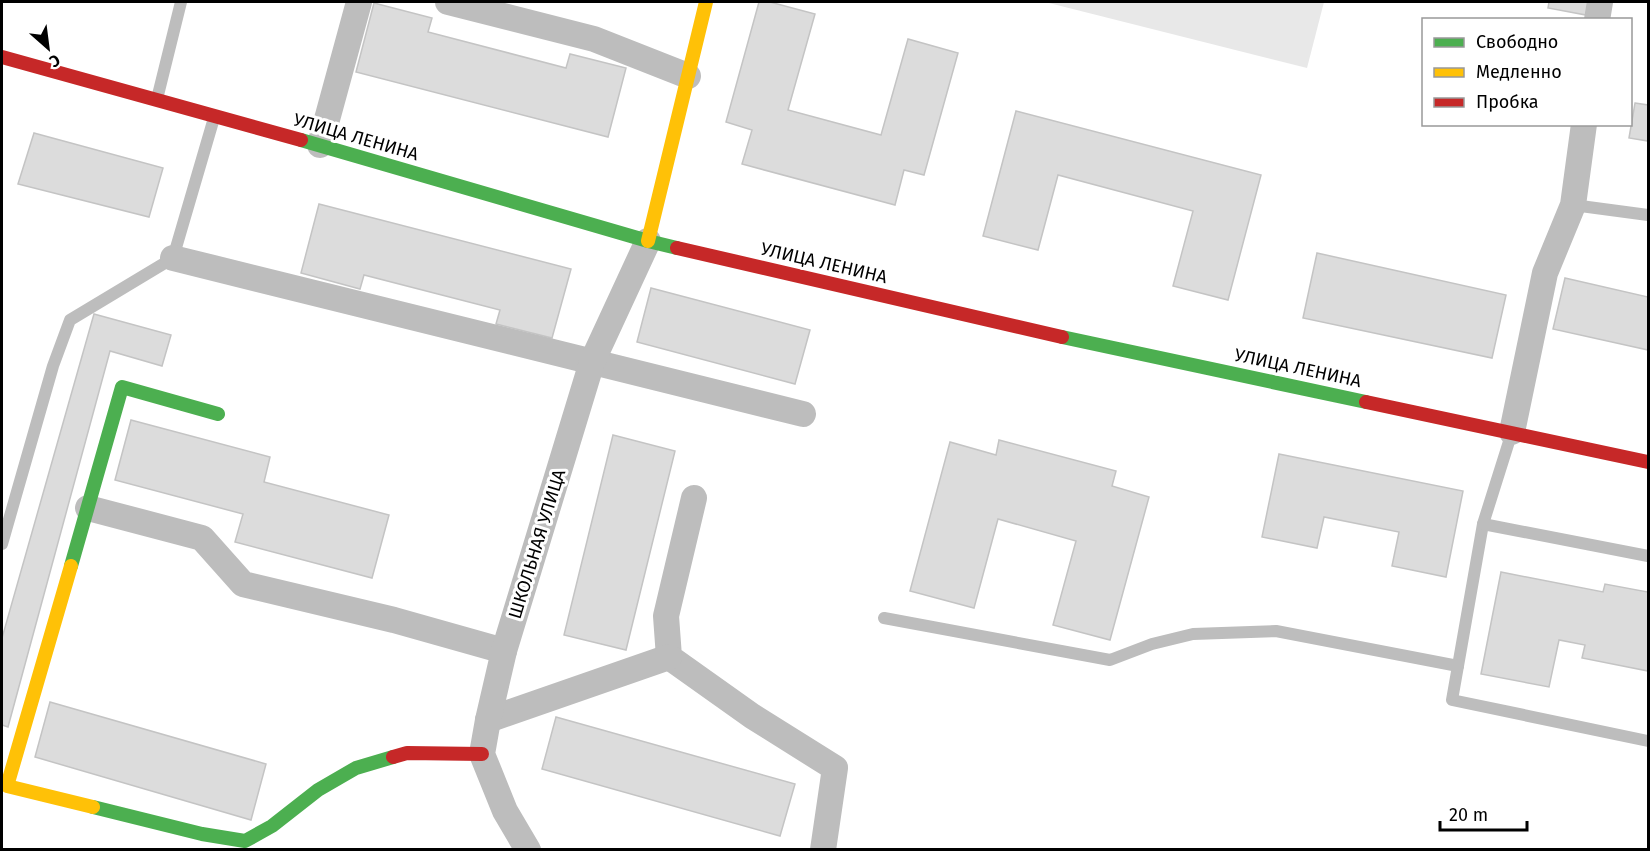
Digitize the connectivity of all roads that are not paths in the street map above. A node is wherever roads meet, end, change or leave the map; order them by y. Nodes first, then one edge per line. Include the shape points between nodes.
1 (181, 2) edge
2 (359, 2) edge
3 (448, 2) edge
4 (706, 2) edge
5 (1600, 2) edge
6 (1597, 18) edge
7 (2, 57) edge
8 (688, 76) junction
9 (157, 100) junction
10 (215, 117) junction
11 (1584, 126) edge
12 (320, 145) junction
13 (1573, 205) junction
14 (1648, 215) edge
15 (648, 241) junction
16 (173, 258) junction
17 (592, 362) junction
18 (218, 414) dead end
19 (803, 414) dead end
20 (1512, 432) junction
21 (1648, 462) edge
22 (694, 498) dead end
23 (88, 508) junction
24 (1483, 524) junction
25 (2, 544) edge
26 (1648, 556) edge
27 (884, 618) dead end
28 (504, 651) junction
29 (669, 657) junction
30 (1458, 666) junction
31 (488, 720) junction
32 (1648, 741) edge
33 (482, 754) junction
34 (528, 849) edge
35 (823, 849) edge

1 - 9 lane
2 - 12 street
3 - 8 street via 594,39
4 - 8 main road
5 - 6 street
7 - 9 main road, УЛИЦА ЛЕНИНА
8 - 15 main road
9 - 10 main road, УЛИЦА ЛЕНИНА
10 - 12 main road, УЛИЦА ЛЕНИНА
10 - 16 lane
11 - 13 street
12 - 15 main road, УЛИЦА ЛЕНИНА
13 - 14 lane
13 - 20 street via 1545,273
15 - 17 street, ШКОЛЬНАЯ УЛИЦА
15 - 20 main road, УЛИЦА ЛЕНИНА via 1082,342
16 - 17 street
16 - 25 lane via 70,320
17 - 19 street
17 - 28 street, ШКОЛЬНАЯ УЛИЦА
18 - 23 main road via 122,387
20 - 21 main road, УЛИЦА ЛЕНИНА
20 - 24 lane
22 - 29 street via 666,616
23 - 28 street via 202,538 243,584
23 - 33 main road via 7,786 246,842 356,768 407,753
24 - 26 lane
24 - 30 lane
27 - 30 lane via 1110,660 1193,634 1276,631
28 - 31 street, ШКОЛЬНАЯ УЛИЦА
29 - 31 street
29 - 35 street via 835,768
30 - 32 lane via 1452,700
31 - 33 street, ШКОЛЬНАЯ УЛИЦА
33 - 34 street via 505,811

